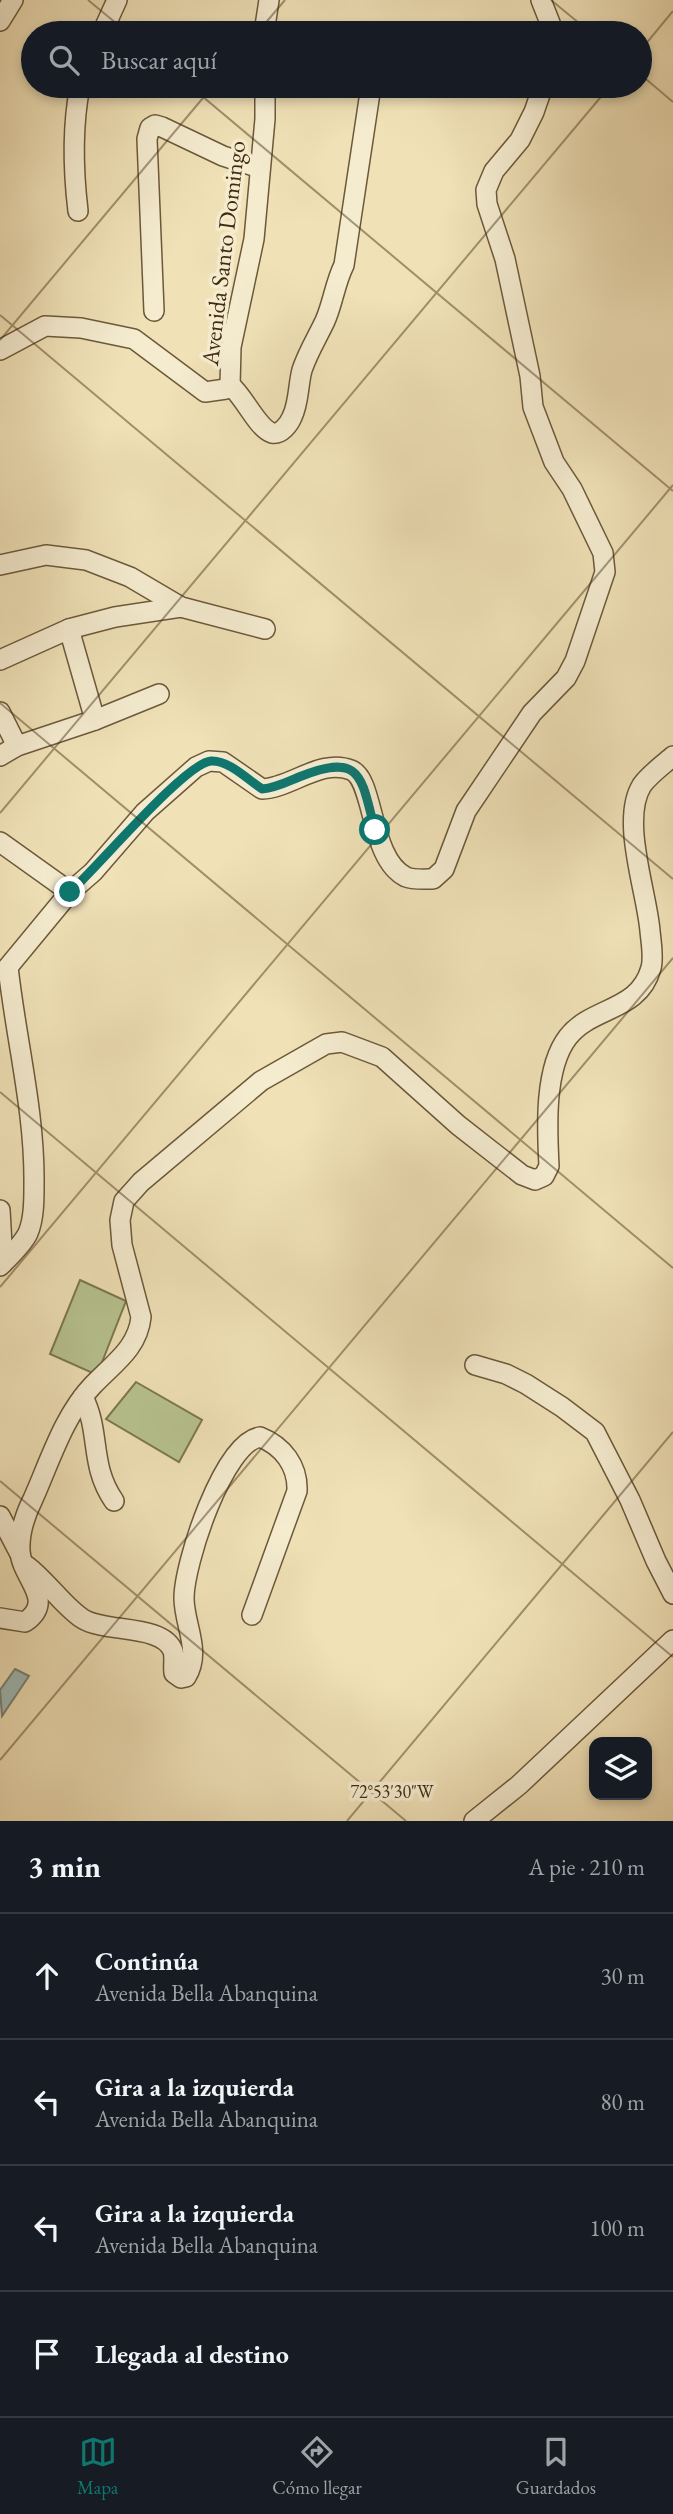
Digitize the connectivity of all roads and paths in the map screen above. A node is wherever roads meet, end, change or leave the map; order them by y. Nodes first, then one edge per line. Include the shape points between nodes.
1 (13, 0) edge
2 (117, 0) edge
3 (269, 0) edge
4 (541, 0) edge
5 (0, 21) edge
6 (107, 21) edge
7 (266, 21) edge
8 (549, 21) edge
9 (78, 98) edge
10 (265, 98) edge
11 (369, 98) edge
12 (539, 98) edge
13 (260, 169) junction
14 (78, 211) dead end
15 (155, 312) dead end
16 (0, 350) edge
17 (230, 384) junction
18 (0, 565) edge
19 (181, 607) junction
20 (69, 629) junction
21 (265, 629) dead end
22 (0, 660) edge
23 (159, 694) dead end
24 (0, 712) edge
25 (95, 720) junction
26 (17, 746) junction
27 (673, 756) edge
28 (0, 757) edge
29 (0, 842) edge
30 (70, 892) junction
31 (4, 964) edge
32 (6, 1013) edge
33 (0, 1210) edge
34 (1, 1264) edge
35 (475, 1365) dead end
36 (83, 1397) junction
37 (114, 1501) dead end
38 (0, 1516) edge
39 (22, 1558) junction
40 (673, 1594) edge
41 (252, 1615) dead end
42 (0, 1618) edge
43 (673, 1640) edge
44 (474, 1821) edge

1 - 5 street
2 - 6 street
3 - 7 street
4 - 8 street
9 - 14 street via 74,117
10 - 13 street, Avenida Santo Domingo
11 - 17 street via 344,265 305,361 293,416 285,428 273,433 263,427
12 - 30 street via 520,140 494,171 486,190 505,259 533,407 554,462 572,489 605,562 566,678 532,713 466,811 444,869 433,879 407,877 394,868 375,830 362,779 350,769 337,767 262,789 223,762 209,761 196,767 145,813
13 - 15 street via 162,127 150,128
13 - 17 street, Avenida Santo Domingo via 254,239 231,347
16 - 17 street via 45,326 81,328 134,339 205,392 226,389
18 - 19 street via 46,555 86,560 130,577
19 - 20 street
19 - 21 street
20 - 22 street
20 - 25 street
23 - 25 street
24 - 26 street
25 - 26 street
26 - 28 street
27 - 36 street via 640,788 634,811 652,965 643,989 567,1038 552,1073 549,1166 544,1176 536,1180 522,1175 382,1057 342,1042 326,1044 261,1081 124,1201 122,1245 142,1317 140,1329 135,1342
29 - 30 street
30 - 31 street
31 - 32 street
32 - 34 street via 30,1102 34,1166 27,1234
33 - 34 street
35 - 40 street via 526,1384 595,1432
36 - 37 street via 91,1413 97,1465
36 - 39 street via 23,1520
38 - 39 street
39 - 41 street via 83,1619 151,1633 164,1640 173,1651 174,1673 186,1677 193,1653 184,1611 188,1568 224,1469 249,1441 260,1437 287,1457 297,1483
39 - 42 street via 37,1595 37,1612 25,1622
43 - 44 street via 519,1785

